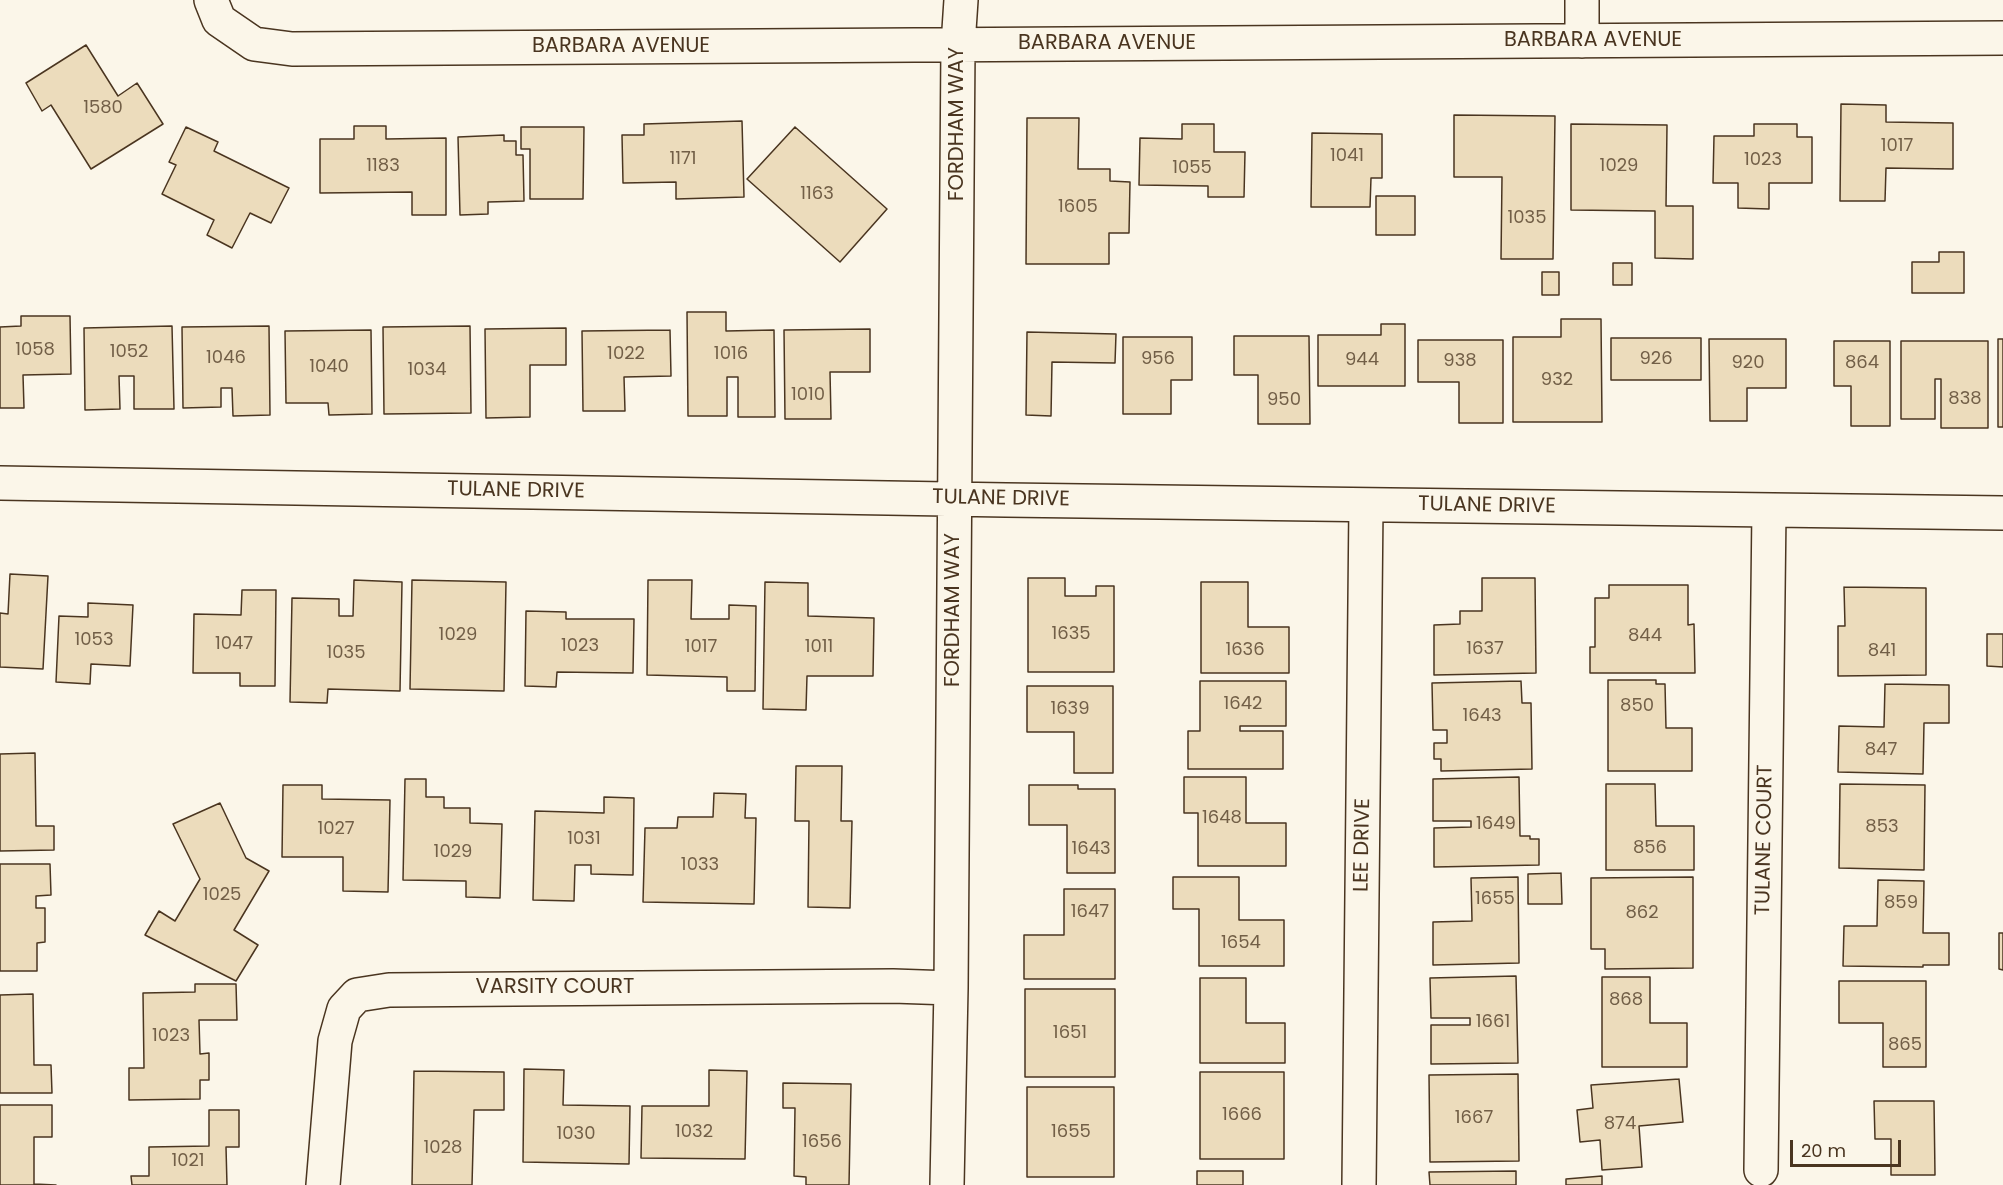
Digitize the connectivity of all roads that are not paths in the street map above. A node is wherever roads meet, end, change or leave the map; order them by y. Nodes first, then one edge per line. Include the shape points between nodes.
1 (961, 0) edge
2 (1582, 0) edge
3 (215, 10) edge
4 (2003, 38) edge
5 (1582, 41) junction
6 (958, 45) junction
7 (0, 483) edge
8 (955, 499) junction
9 (1366, 505) junction
10 (1769, 510) junction
11 (2003, 513) edge
12 (951, 988) junction
13 (1761, 1170) dead end
14 (323, 1185) edge
15 (947, 1185) edge
16 (1359, 1185) edge

1 - 6 street, FORDHAM WAY
2 - 5 street
3 - 6 street, BARBARA AVENUE via 254,44 292,49
4 - 5 street, BARBARA AVENUE
5 - 6 street, BARBARA AVENUE
6 - 8 street, FORDHAM WAY
7 - 8 street, TULANE DRIVE
8 - 9 street, TULANE DRIVE
8 - 12 street, FORDHAM WAY
9 - 10 street, TULANE DRIVE
9 - 16 street, LEE DRIVE
10 - 11 street, TULANE DRIVE
10 - 13 street, TULANE COURT
12 - 14 street, VARSITY COURT via 388,990 357,995 344,1009 335,1041
12 - 15 street, FORDHAM WAY

